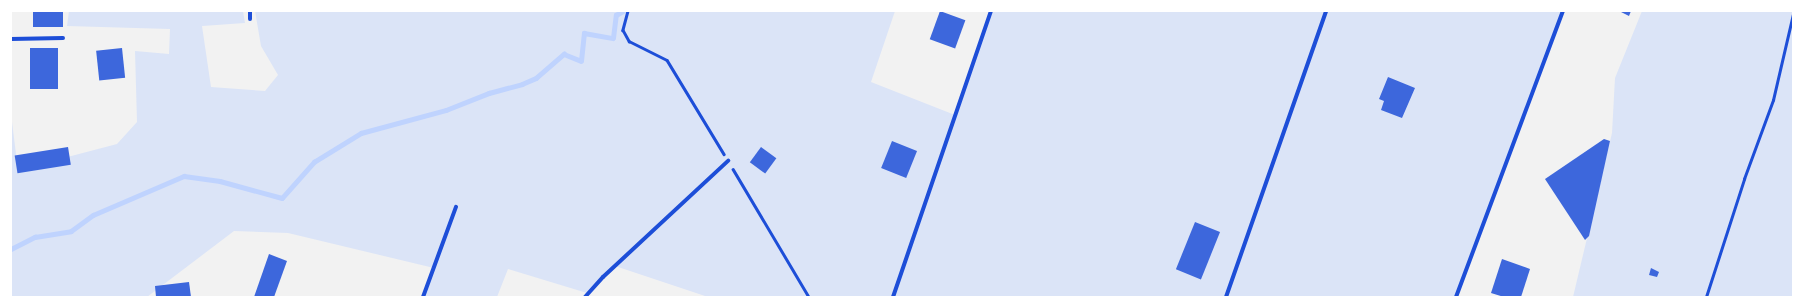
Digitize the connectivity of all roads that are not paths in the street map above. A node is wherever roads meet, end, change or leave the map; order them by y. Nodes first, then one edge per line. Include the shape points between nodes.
1 (250, 11) edge
2 (991, 11) edge
3 (1326, 11) edge
4 (1563, 11) edge
5 (250, 19) dead end
6 (63, 38) dead end
7 (11, 39) edge
8 (728, 161) road end
9 (456, 207) dead end
10 (423, 297) edge
11 (585, 297) edge
12 (892, 297) edge
13 (1226, 297) edge
14 (1456, 297) edge

1 - 5 street
2 - 12 street
3 - 13 street
4 - 14 street
6 - 7 street
8 - 11 street via 603,277
9 - 10 street

